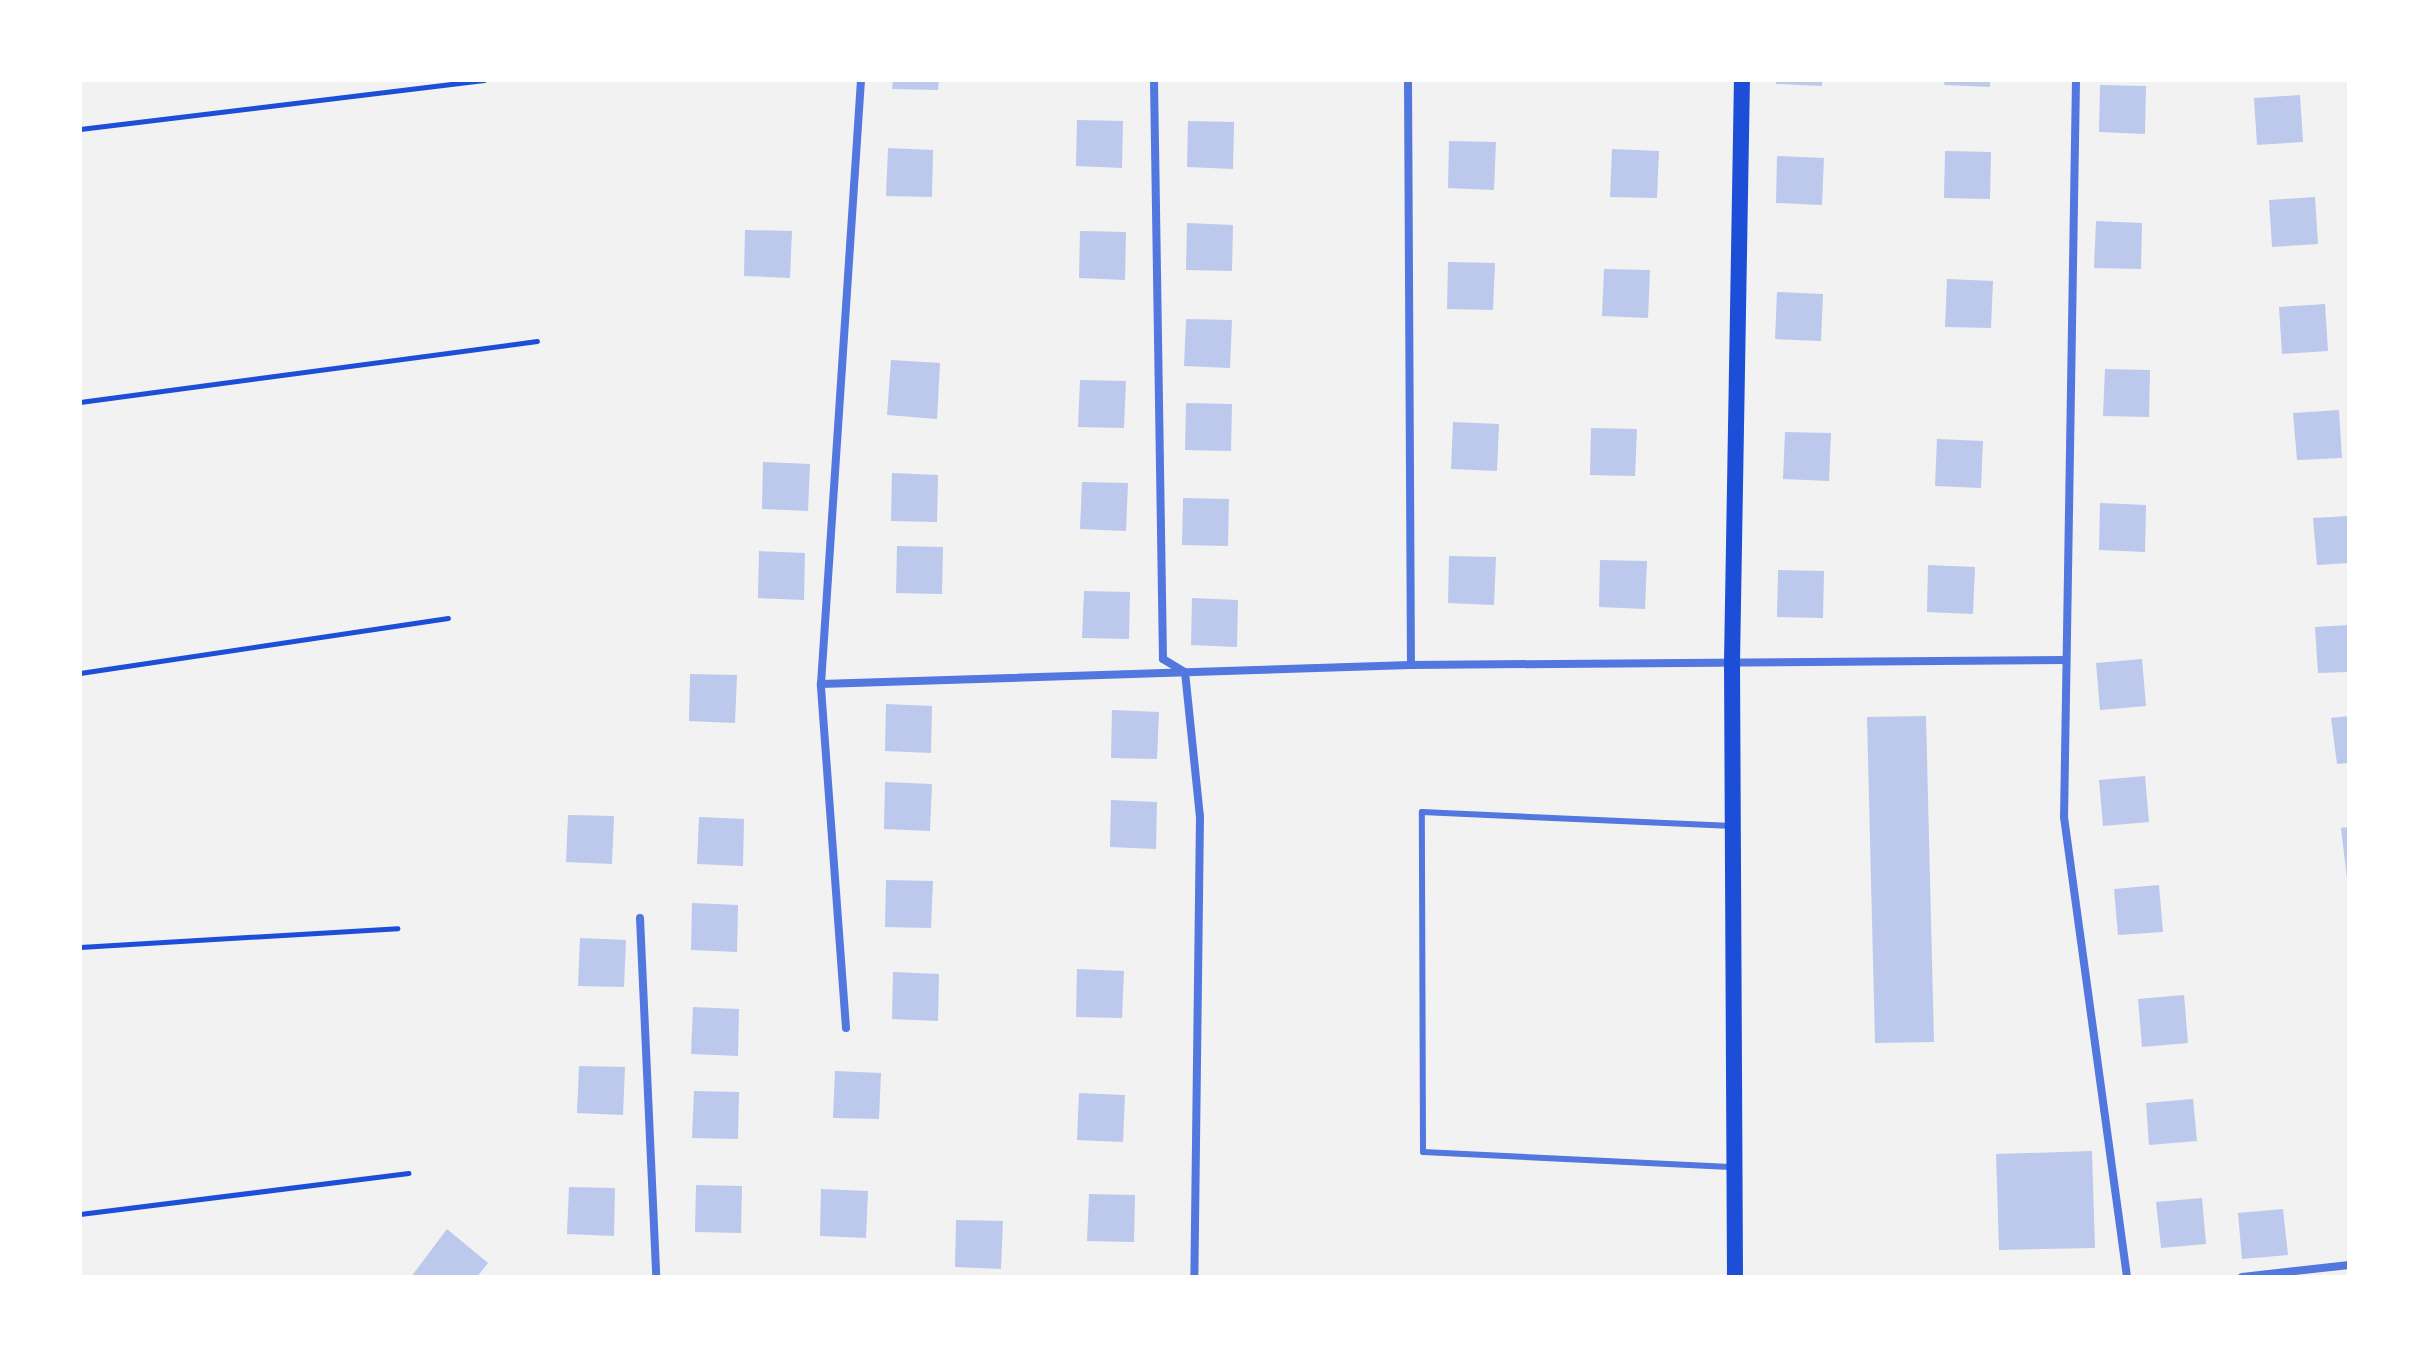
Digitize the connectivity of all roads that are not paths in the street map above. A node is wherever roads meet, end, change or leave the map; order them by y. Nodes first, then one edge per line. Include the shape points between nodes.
1 (861, 80) edge
2 (1154, 80) edge
3 (1408, 80) edge
4 (1742, 80) edge
5 (2076, 80) edge
6 (2066, 660) junction
7 (1732, 662) junction
8 (1411, 665) junction
9 (1185, 672) junction
10 (821, 684) junction
11 (1733, 826) junction
12 (640, 918) dead end
13 (846, 1028) dead end
14 (1730, 1167) junction
15 (2349, 1265) edge
16 (656, 1277) edge
17 (1194, 1277) edge
18 (1735, 1277) edge
19 (2127, 1277) edge
20 (2242, 1277) edge

1 - 10 street
2 - 9 street via 1163,659
3 - 8 street
4 - 7 main road
5 - 6 street
6 - 7 street
6 - 19 street via 2064,817
7 - 8 street
7 - 11 main road
8 - 9 street
9 - 10 street
9 - 17 street via 1200,816
10 - 13 street
11 - 14 main road
11 - 14 lane via 1422,812 1423,1152
12 - 16 street
14 - 18 main road
15 - 20 street

